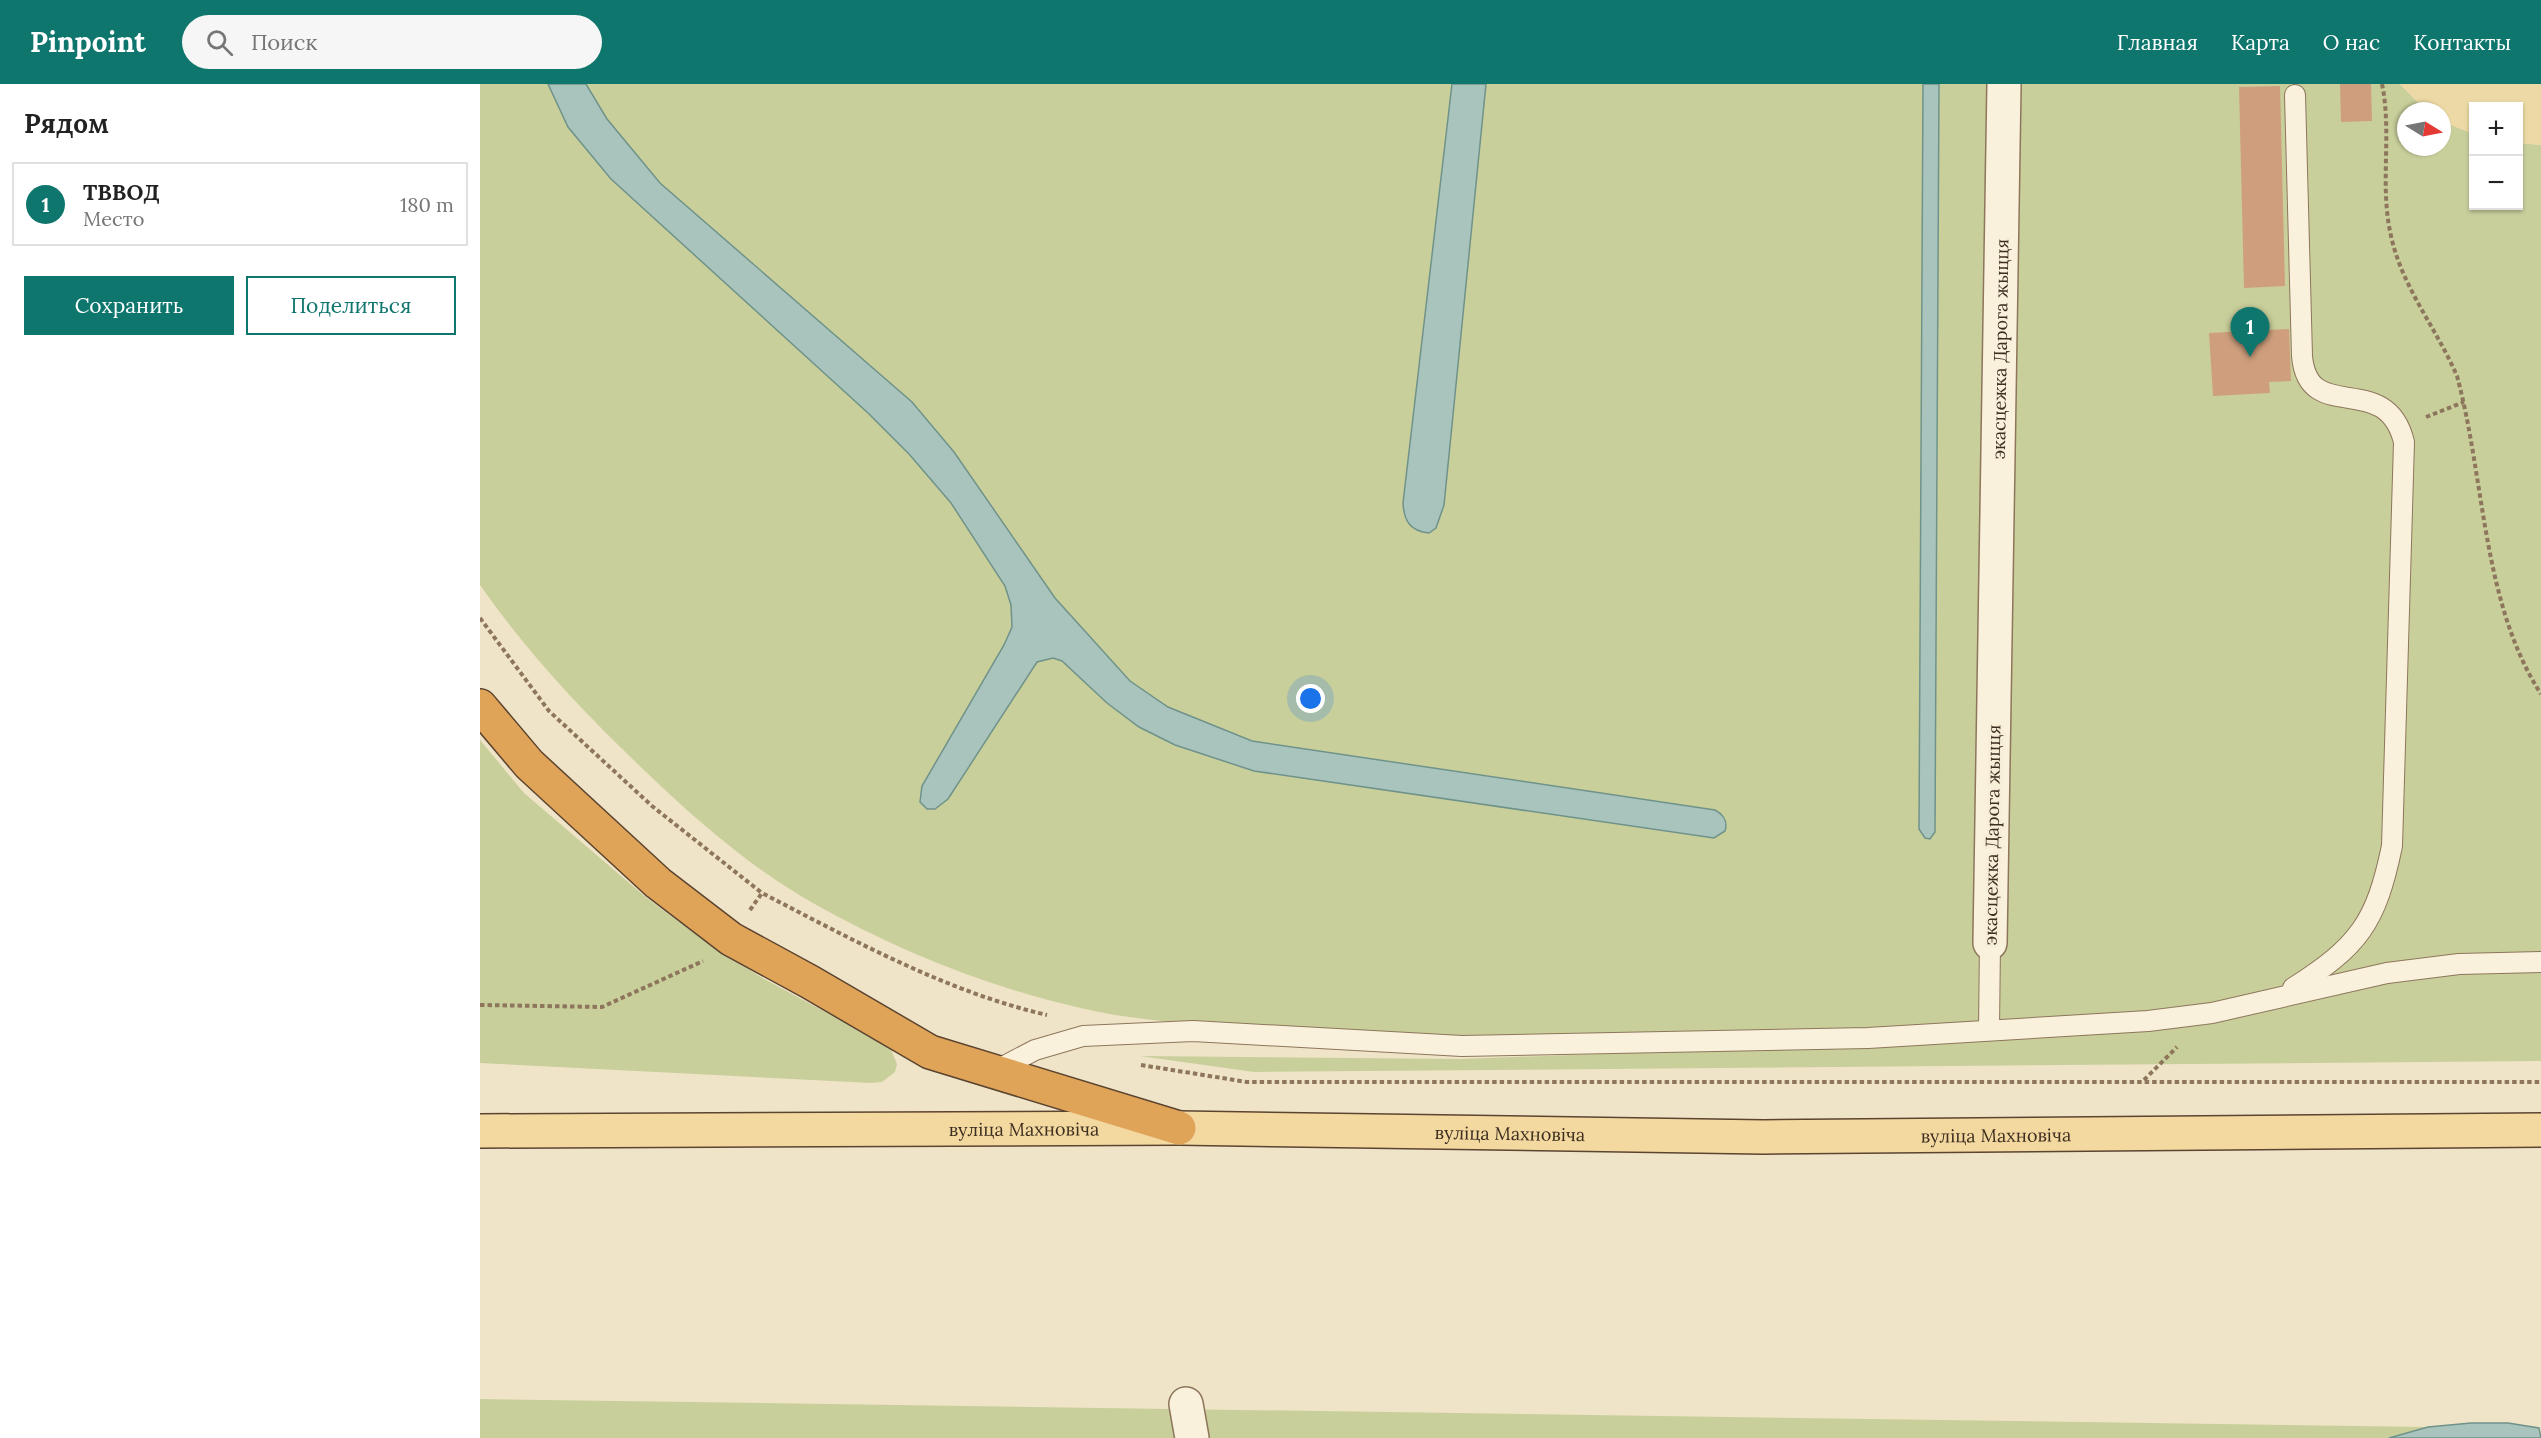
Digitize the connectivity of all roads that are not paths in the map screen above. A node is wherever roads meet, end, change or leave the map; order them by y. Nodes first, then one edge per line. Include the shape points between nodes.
1 (2004, 84) edge
2 (2295, 94) dead end
3 (480, 706) edge
4 (1990, 943) joint
5 (2541, 962) edge
6 (2281, 996) junction
7 (1989, 1029) junction
8 (993, 1072) junction
9 (1179, 1128) junction
10 (2541, 1130) edge
11 (480, 1131) edge
12 (1186, 1404) dead end
13 (1192, 1438) edge

1 - 4 street, экасцежка Дарога жыцця
2 - 6 lane via 2305,374 2314,387 2326,394 2360,399 2393,414 2404,442 2404,477 2392,846 2385,877 2374,911 2352,945 2323,970
3 - 8 highway via 538,772 658,883 731,939 930,1052
4 - 7 lane, экасцежка Дарога жыцця
5 - 6 lane via 2459,964
6 - 7 lane via 2212,1013 2148,1021
7 - 8 lane via 1868,1038 1462,1046 1182,1032 1083,1036 1035,1050
8 - 9 highway
9 - 10 main road, вуліца Махновіча via 1763,1137
9 - 11 main road, вуліца Махновіча
12 - 13 street

